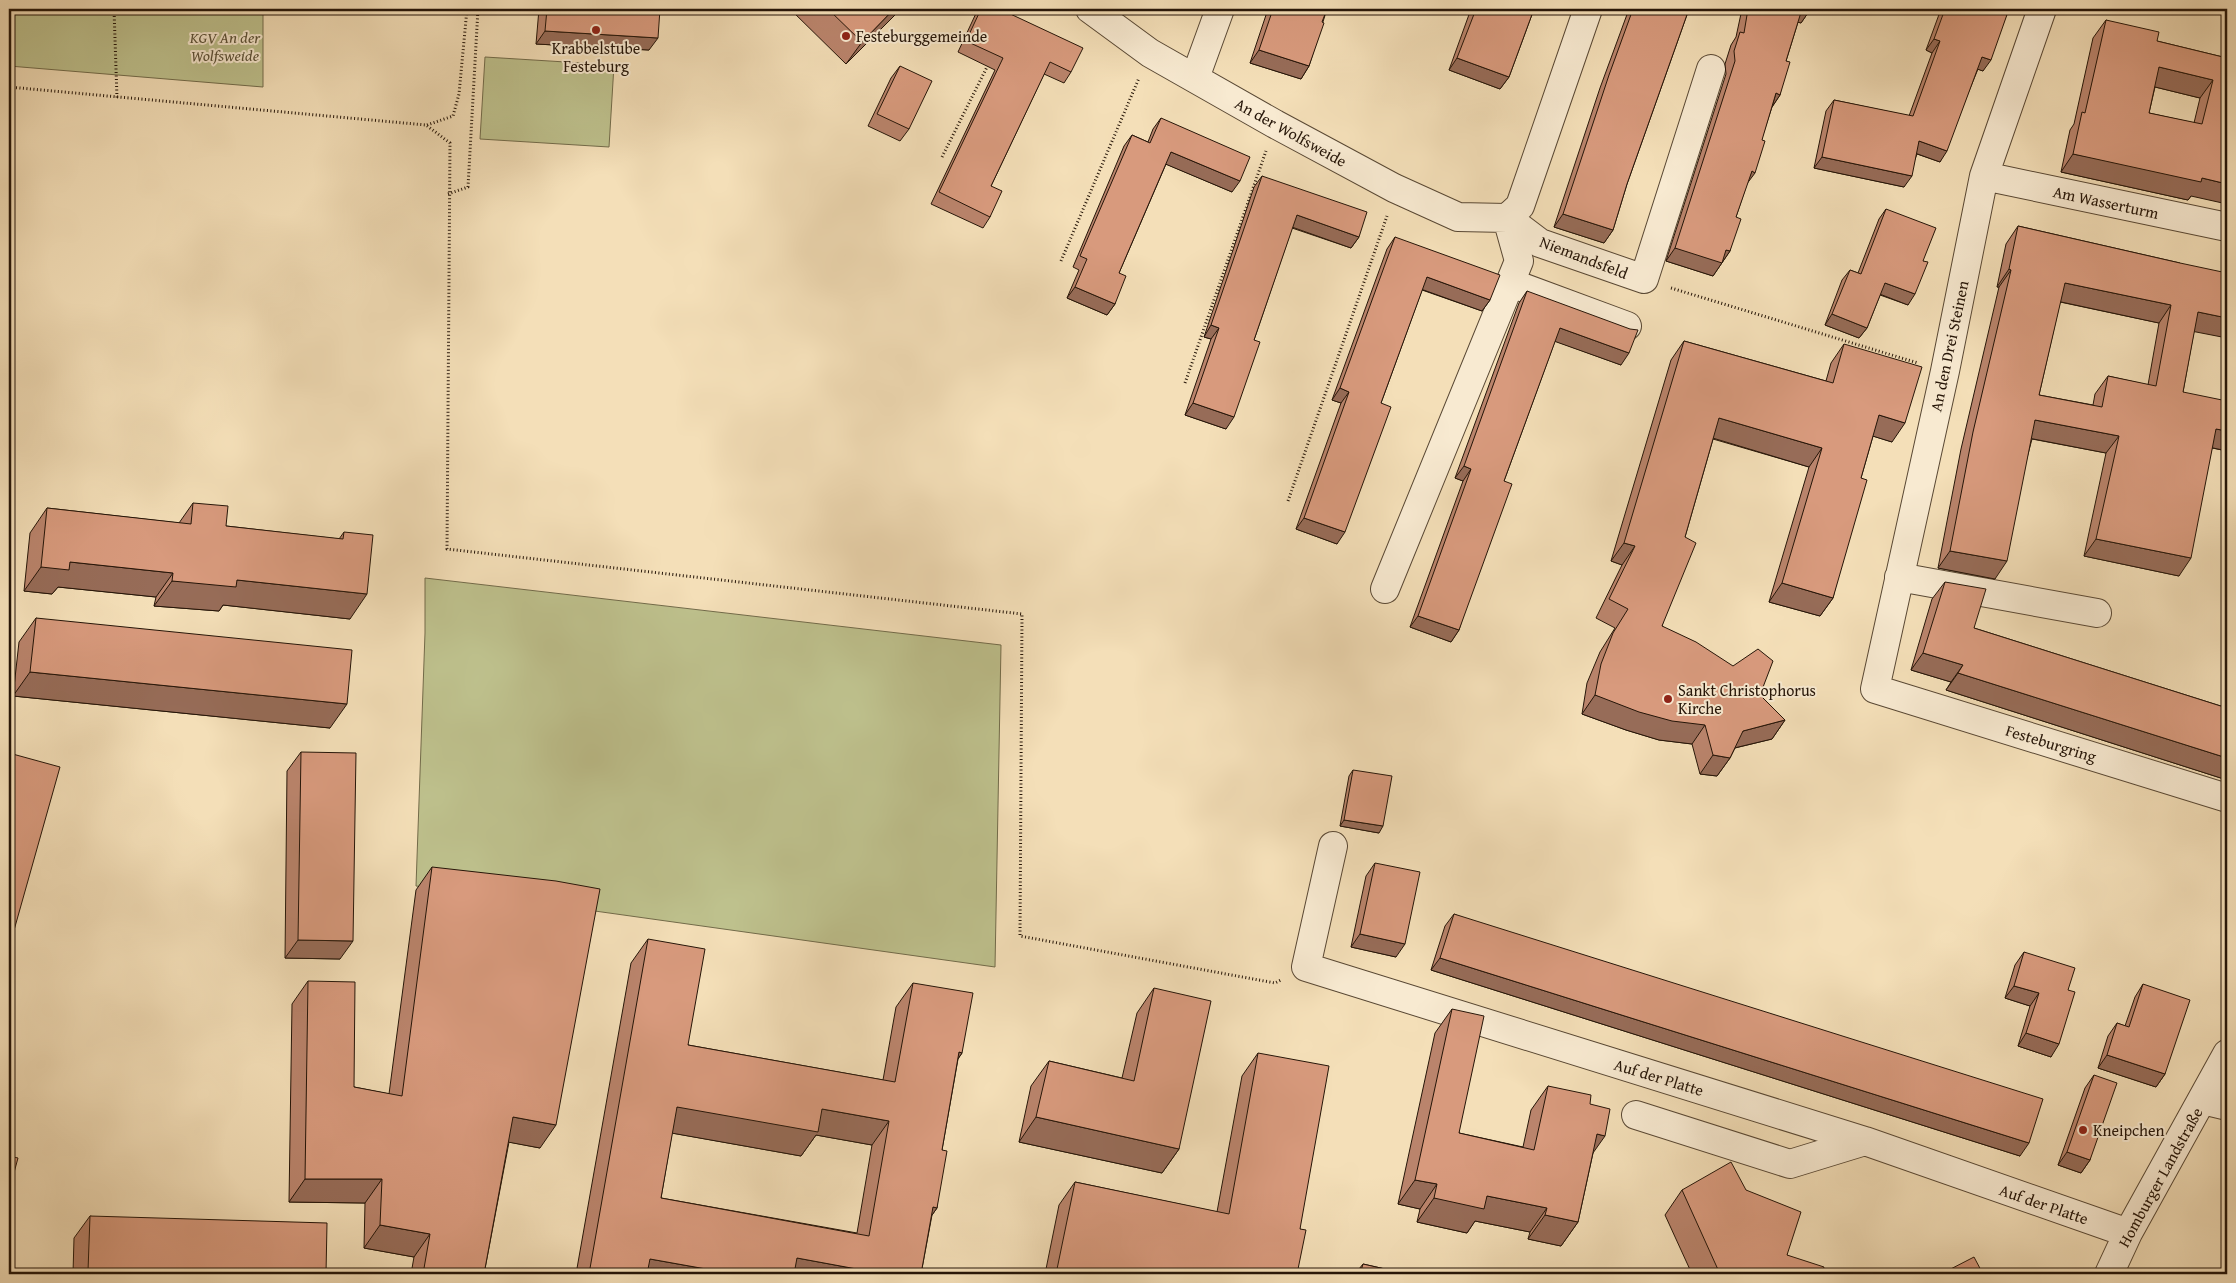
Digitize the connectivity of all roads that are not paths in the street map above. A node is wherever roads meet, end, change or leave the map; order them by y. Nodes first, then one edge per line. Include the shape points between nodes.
1 (1090, 9) edge
2 (1220, 9) edge
3 (1588, 9) edge
4 (2042, 9) edge
5 (1711, 69) dead end
6 (1195, 78) junction
7 (1984, 176) junction
8 (1507, 218) junction
9 (2227, 228) edge
10 (1511, 283) junction
11 (1627, 326) edge
12 (1899, 577) junction
13 (1385, 589) dead end
14 (2097, 613) dead end
15 (1875, 689) joint
16 (2227, 798) edge
17 (1333, 846) dead end
18 (2227, 1054) edge
19 (2215, 1103) edge
20 (1636, 1115) dead end
21 (1865, 1141) junction
22 (2128, 1234) junction
23 (2109, 1274) edge

1 - 6 street, An der Wolfsweide via 1150,53
2 - 6 street
3 - 8 street via 1520,206
4 - 7 street, An den Drei Steinen
5 - 8 street, Niemandsfeld via 1644,279 1540,243
6 - 8 street, An der Wolfsweide via 1394,188 1458,217
7 - 9 street, Am Wasserturm
7 - 12 street, An den Drei Steinen
8 - 10 street via 1519,261
10 - 11 street
10 - 13 street
12 - 14 street
12 - 15 street, An den Drei Steinen
15 - 16 street, Festeburgring
17 - 21 street, Auf der Platte via 1306,967
18 - 19 street, Homburger Landstraße
19 - 22 street, Homburger Landstraße
20 - 21 street via 1790,1164
21 - 22 street, Auf der Platte
22 - 23 street, Homburger Landstraße

